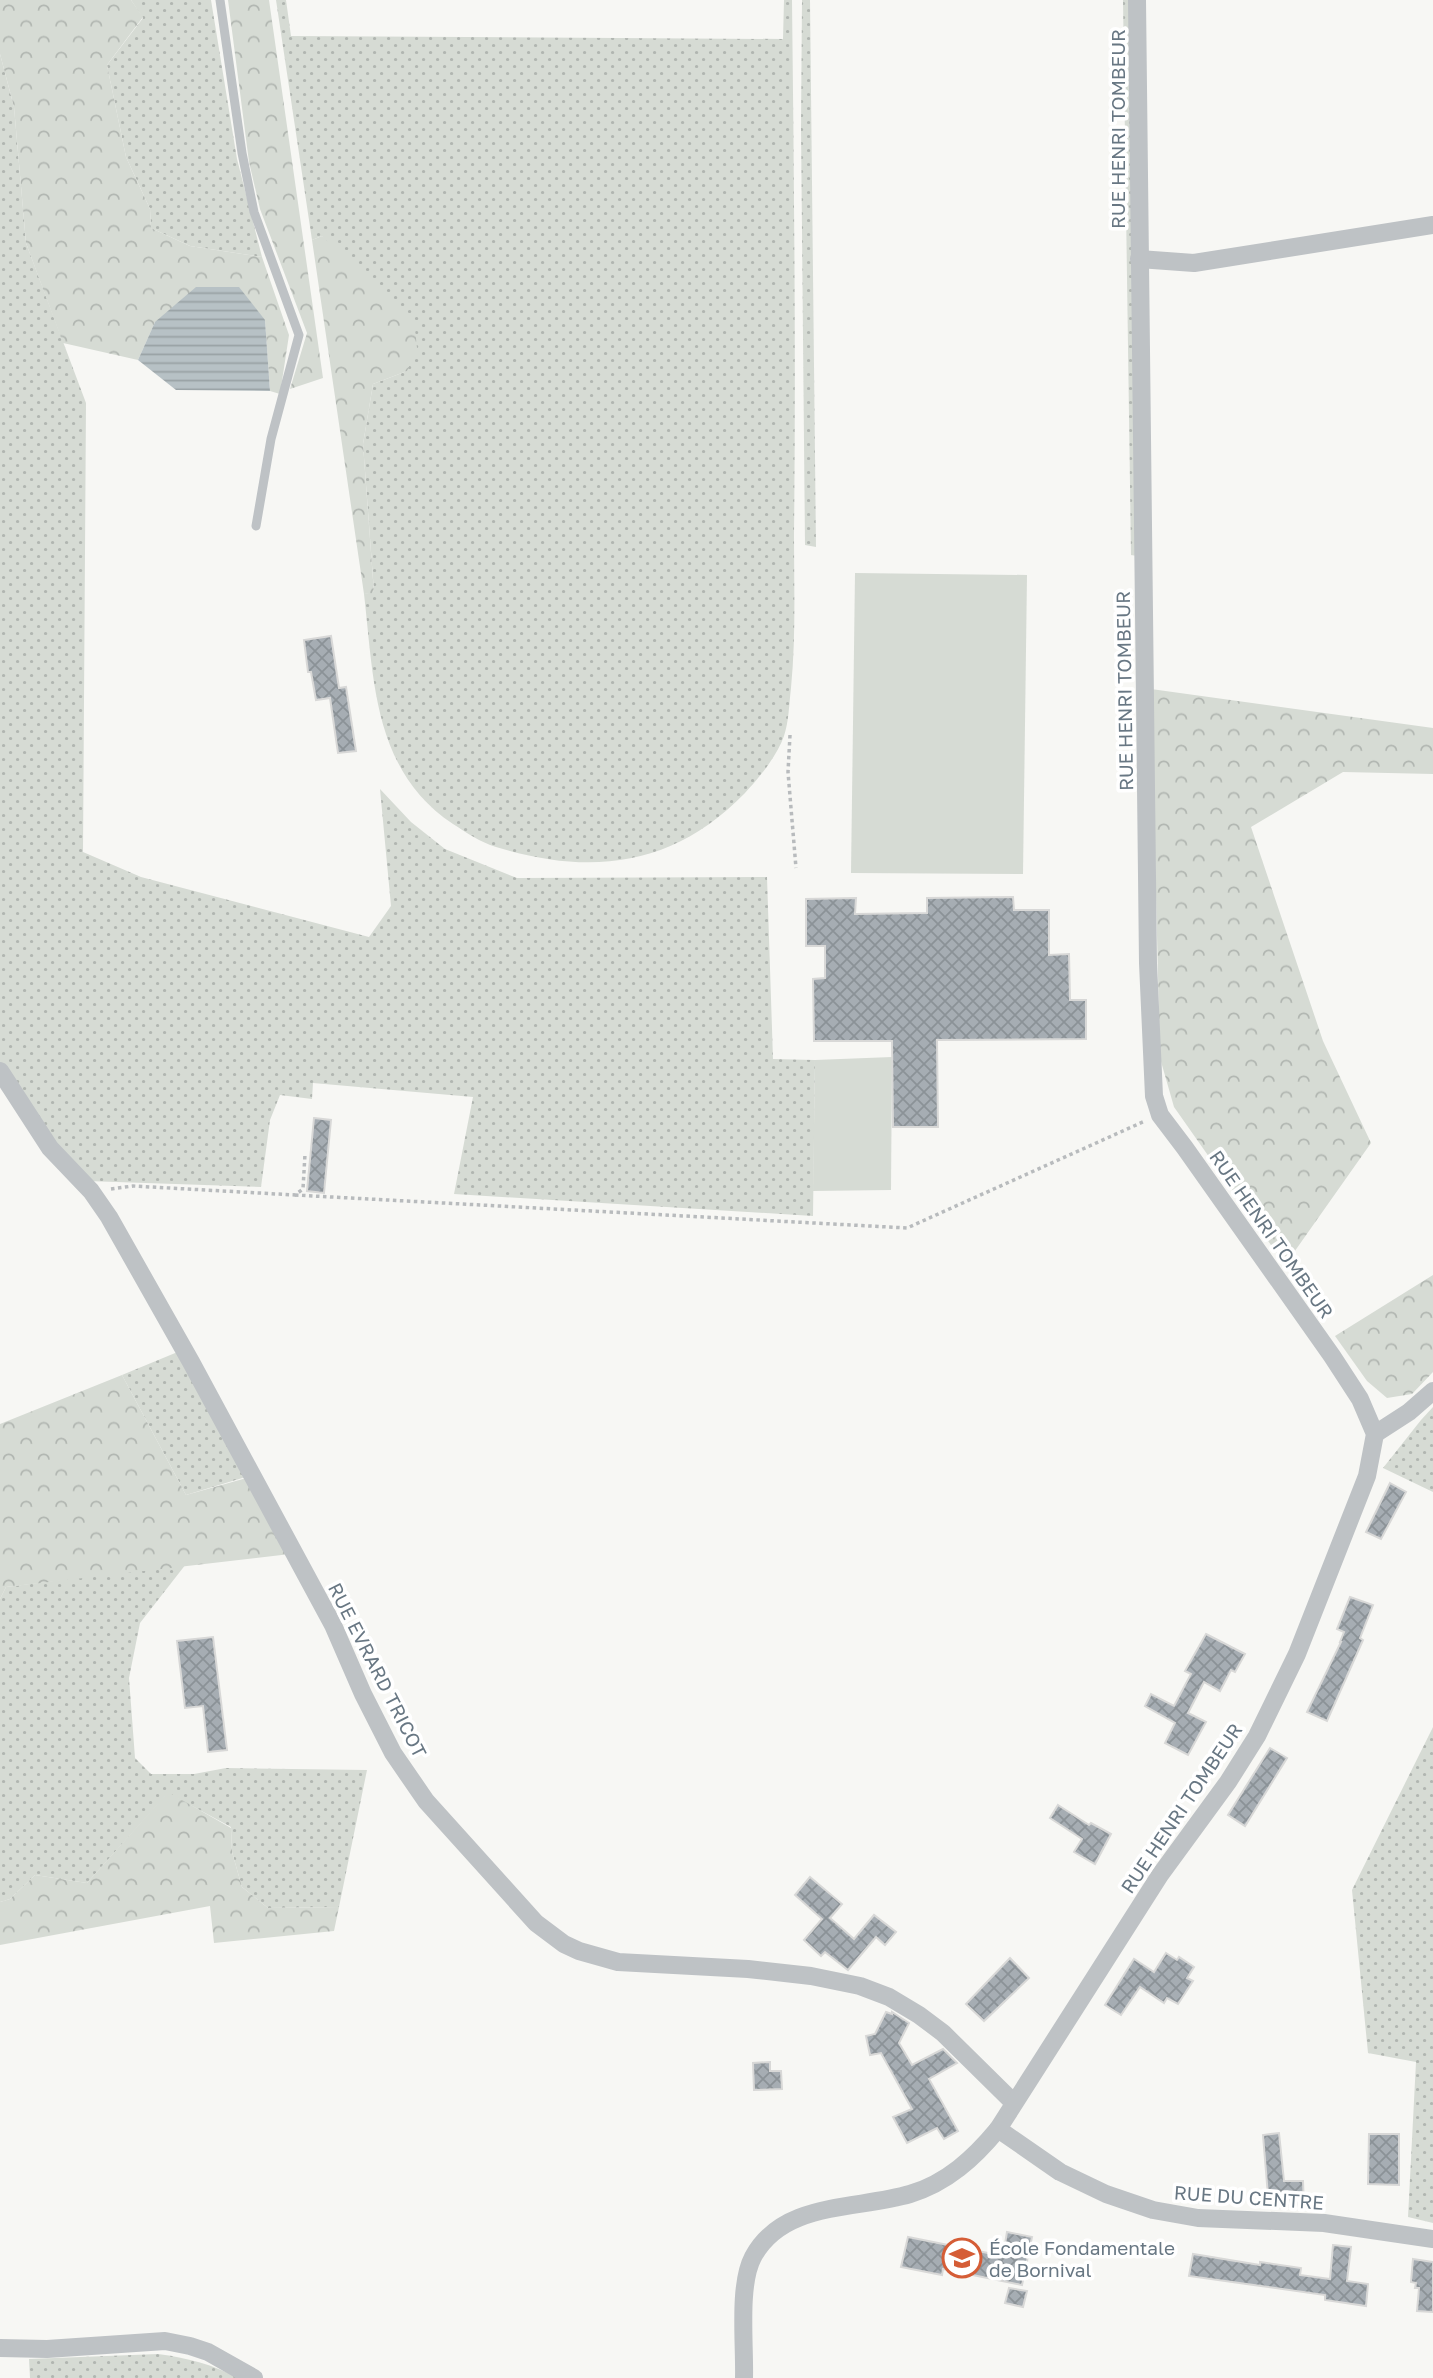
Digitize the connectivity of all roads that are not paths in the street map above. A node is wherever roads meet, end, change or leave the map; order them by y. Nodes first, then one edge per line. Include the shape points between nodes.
1 (220, 0) edge
2 (1137, 0) edge
3 (1433, 225) edge
4 (1139, 258) junction
5 (256, 526) dead end
6 (0, 1071) edge
7 (1433, 1391) edge
8 (1375, 1434) junction
9 (1014, 2103) junction
10 (998, 2129) junction
11 (1433, 2239) edge
12 (0, 2348) edge
13 (254, 2378) edge
14 (744, 2378) edge

1 - 5 lane via 254,212 299,335 271,439
2 - 4 street, RUE HENRI TOMBEUR
3 - 4 street via 1194,263
4 - 8 street, RUE HENRI TOMBEUR via 1148,963 1154,1096 1160,1115 1332,1356 1360,1399
6 - 9 street, RUE EVRARD TRICOT via 50,1148 109,1217 333,1625 393,1753 426,1801 536,1923 579,1951 618,1962 796,1974 860,1986 889,1997 943,2033
7 - 8 street
8 - 9 street, RUE HENRI TOMBEUR via 1367,1476 1297,1654 1257,1736 1160,1875
9 - 10 street, RUE HENRI TOMBEUR
10 - 11 street, RUE DU CENTRE via 1060,2172 1153,2210 1198,2218 1324,2223
10 - 14 street, RUE HENRI TOMBEUR via 979,2152 934,2184 910,2194 798,2216 773,2230 753,2258 745,2288
12 - 13 street via 165,2342 208,2353

